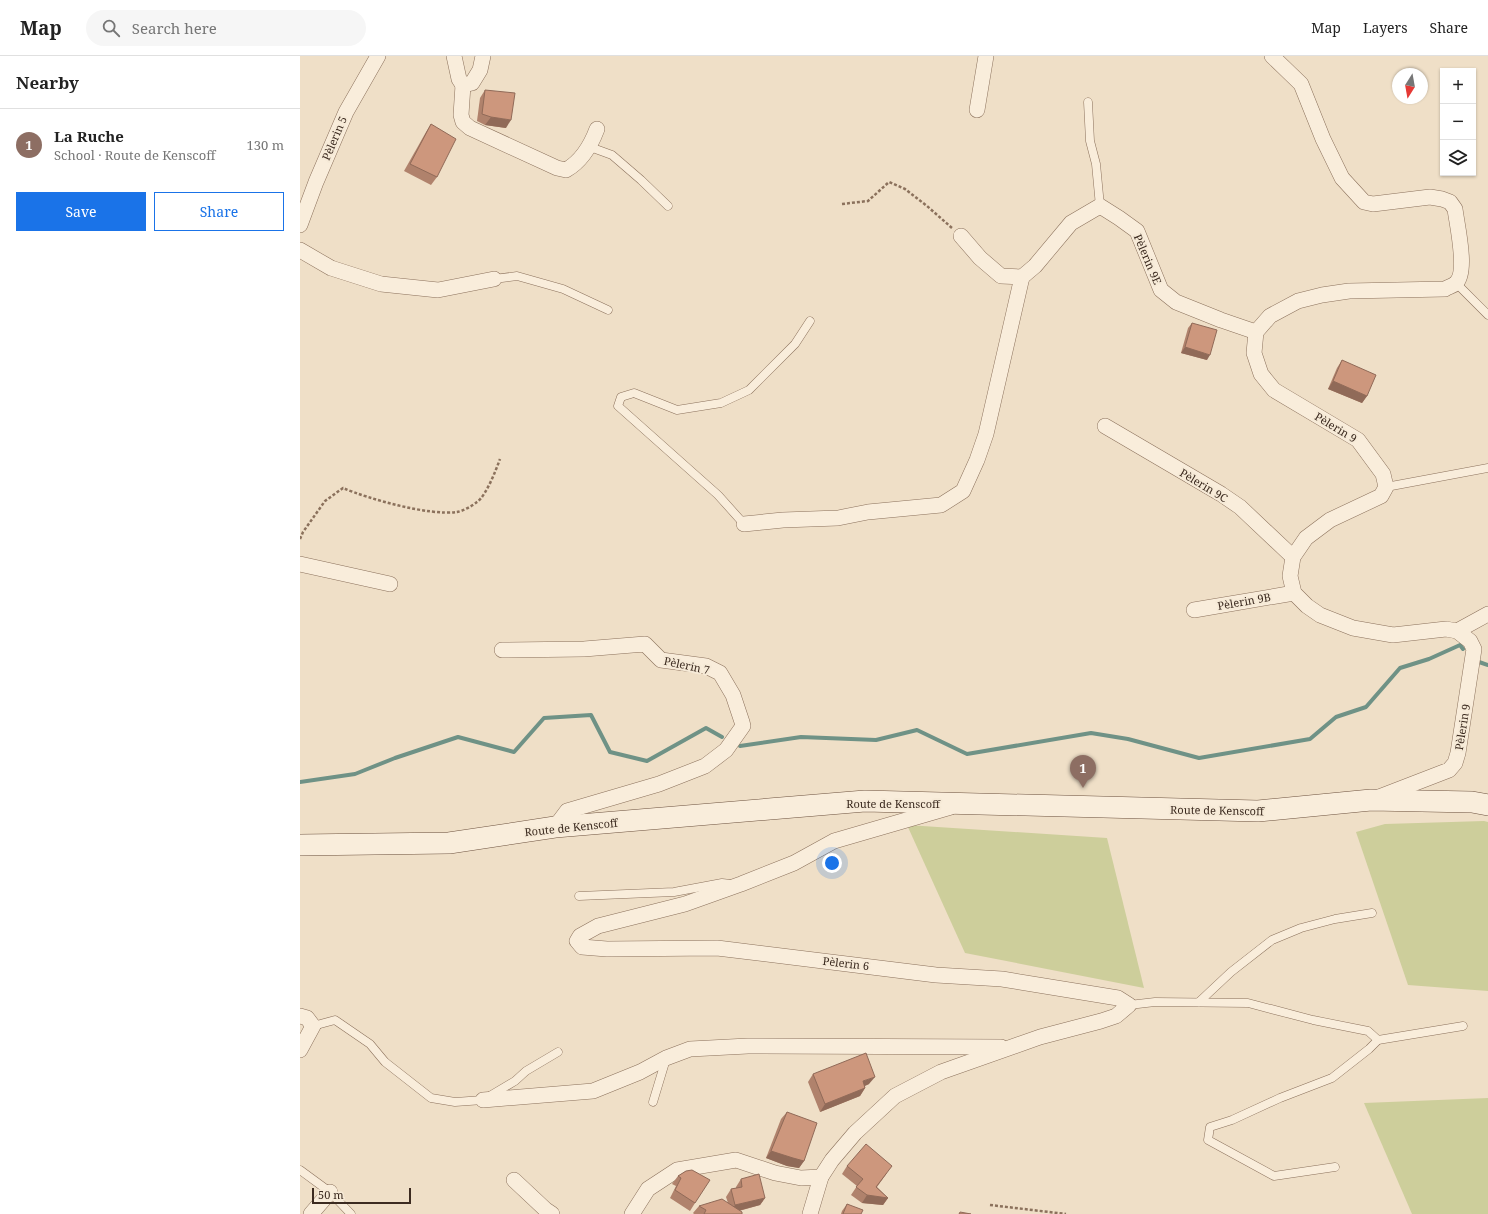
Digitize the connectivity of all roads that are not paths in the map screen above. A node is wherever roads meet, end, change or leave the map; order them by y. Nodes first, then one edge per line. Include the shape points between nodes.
1 (378, 56) edge
2 (454, 56) edge
3 (483, 56) edge
4 (986, 56) edge
5 (1272, 56) edge
6 (463, 85) junction
7 (1088, 102) dead end
8 (977, 110) dead end
9 (597, 130) dead end
10 (590, 147) junction
11 (668, 206) dead end
12 (1100, 206) junction
13 (300, 225) edge
14 (961, 236) road end
15 (300, 250) edge
16 (1022, 277) junction
17 (494, 279) joint
18 (1456, 283) junction
19 (608, 310) dead end
20 (1488, 315) edge
21 (810, 321) dead end
22 (1256, 332) junction
23 (1105, 426) dead end
24 (1488, 468) edge
25 (1386, 487) junction
26 (744, 524) joint
27 (1293, 558) junction
28 (300, 564) edge
29 (390, 584) dead end
30 (1294, 592) junction
31 (1194, 610) dead end
32 (1488, 614) edge
33 (1457, 631) junction
34 (502, 650) dead end
35 (1371, 800) junction
36 (965, 803) junction
37 (1488, 806) edge
38 (555, 827) junction
39 (305, 848) edge
40 (741, 884) junction
41 (579, 896) dead end
42 (1372, 913) dead end
43 (1200, 1002) junction
44 (1129, 1005) junction
45 (300, 1016) edge
46 (313, 1026) junction
47 (1463, 1026) dead end
48 (1378, 1040) junction
49 (1012, 1047) junction
50 (300, 1050) edge
51 (558, 1052) dead end
52 (666, 1058) junction
53 (482, 1100) junction
54 (653, 1102) dead end
55 (1335, 1167) dead end
56 (300, 1170) edge
57 (822, 1177) junction
58 (514, 1180) dead end
59 (330, 1192) junction
60 (311, 1214) edge
61 (351, 1214) edge
62 (552, 1214) edge
63 (632, 1214) edge
64 (810, 1214) edge

1 - 13 street, Pèlerin 5 via 346,112
2 - 6 street via 459,79
3 - 6 street via 480,70 472,83
4 - 8 street
5 - 18 street via 1301,84 1342,178 1364,202 1373,204 1430,197 1450,202 1455,209 1462,266
6 - 10 street via 461,115 463,122 470,128 566,170
7 - 12 lane via 1090,141 1096,164
9 - 10 street
10 - 11 lane via 612,155
12 - 16 street via 1071,223 1035,266
12 - 22 street, Pèlerin 9E via 1137,231 1161,290 1176,302
14 - 16 street via 980,258 1001,276
15 - 17 street via 332,268 381,284 438,290
16 - 26 street via 986,434 963,491 941,505 868,512 838,518
17 - 19 lane via 517,276 563,289
18 - 20 lane
18 - 22 street via 1445,289 1322,295 1298,301 1270,316
21 - 26 lane via 795,344 749,390 720,403 677,410 634,393 621,396 618,406 718,495
22 - 25 street, Pèlerin 9 via 1254,353 1261,374 1274,390 1358,440 1383,474
23 - 27 street, Pèlerin 9C via 1222,494 1240,507
24 - 25 lane
25 - 27 street via 1381,496 1330,520 1306,538
27 - 30 street via 1290,576
28 - 29 street
30 - 31 street, Pèlerin 9B
30 - 33 street via 1320,615 1353,628 1393,635 1446,629
32 - 33 street
33 - 35 street, Pèlerin 9 via 1470,641 1474,649 1455,763 1449,770
34 - 38 street, Pèlerin 7 via 584,649 645,644 661,660 706,666 720,673 733,695 742,722 743,726 726,750 705,766 658,784 567,811
35 - 36 main road, Route de Kenscoff via 1258,811
35 - 37 main road, Route de Kenscoff via 1472,802
36 - 38 main road, Route de Kenscoff via 865,801
36 - 40 street, Pèlerin 6 via 834,841 794,863
38 - 39 main road, Route de Kenscoff via 449,842
40 - 41 lane via 722,883 674,892
40 - 44 street, Pèlerin 6 via 684,904 598,926 576,941 582,947 607,949 717,948 936,975 1002,979 1118,998
42 - 43 lane via 1335,918 1272,940 1231,972
43 - 44 lane
43 - 48 lane via 1248,1003 1368,1031
44 - 49 street via 1116,1016 1102,1022 1040,1037
45 - 46 street via 307,1018
46 - 50 street
46 - 53 lane via 335,1020 370,1044 385,1062 431,1098 455,1102
47 - 48 lane
48 - 55 lane via 1332,1078 1210,1127 1208,1140 1274,1176
49 - 52 street via 748,1046 690,1050
49 - 57 street via 941,1072 895,1096 855,1133 832,1160
51 - 53 lane
52 - 53 street via 640,1072 593,1091
52 - 54 lane
56 - 59 lane
57 - 63 street via 801,1178 775,1173 736,1160 677,1170 648,1189
57 - 64 street
58 - 62 street
59 - 60 street
59 - 61 lane

